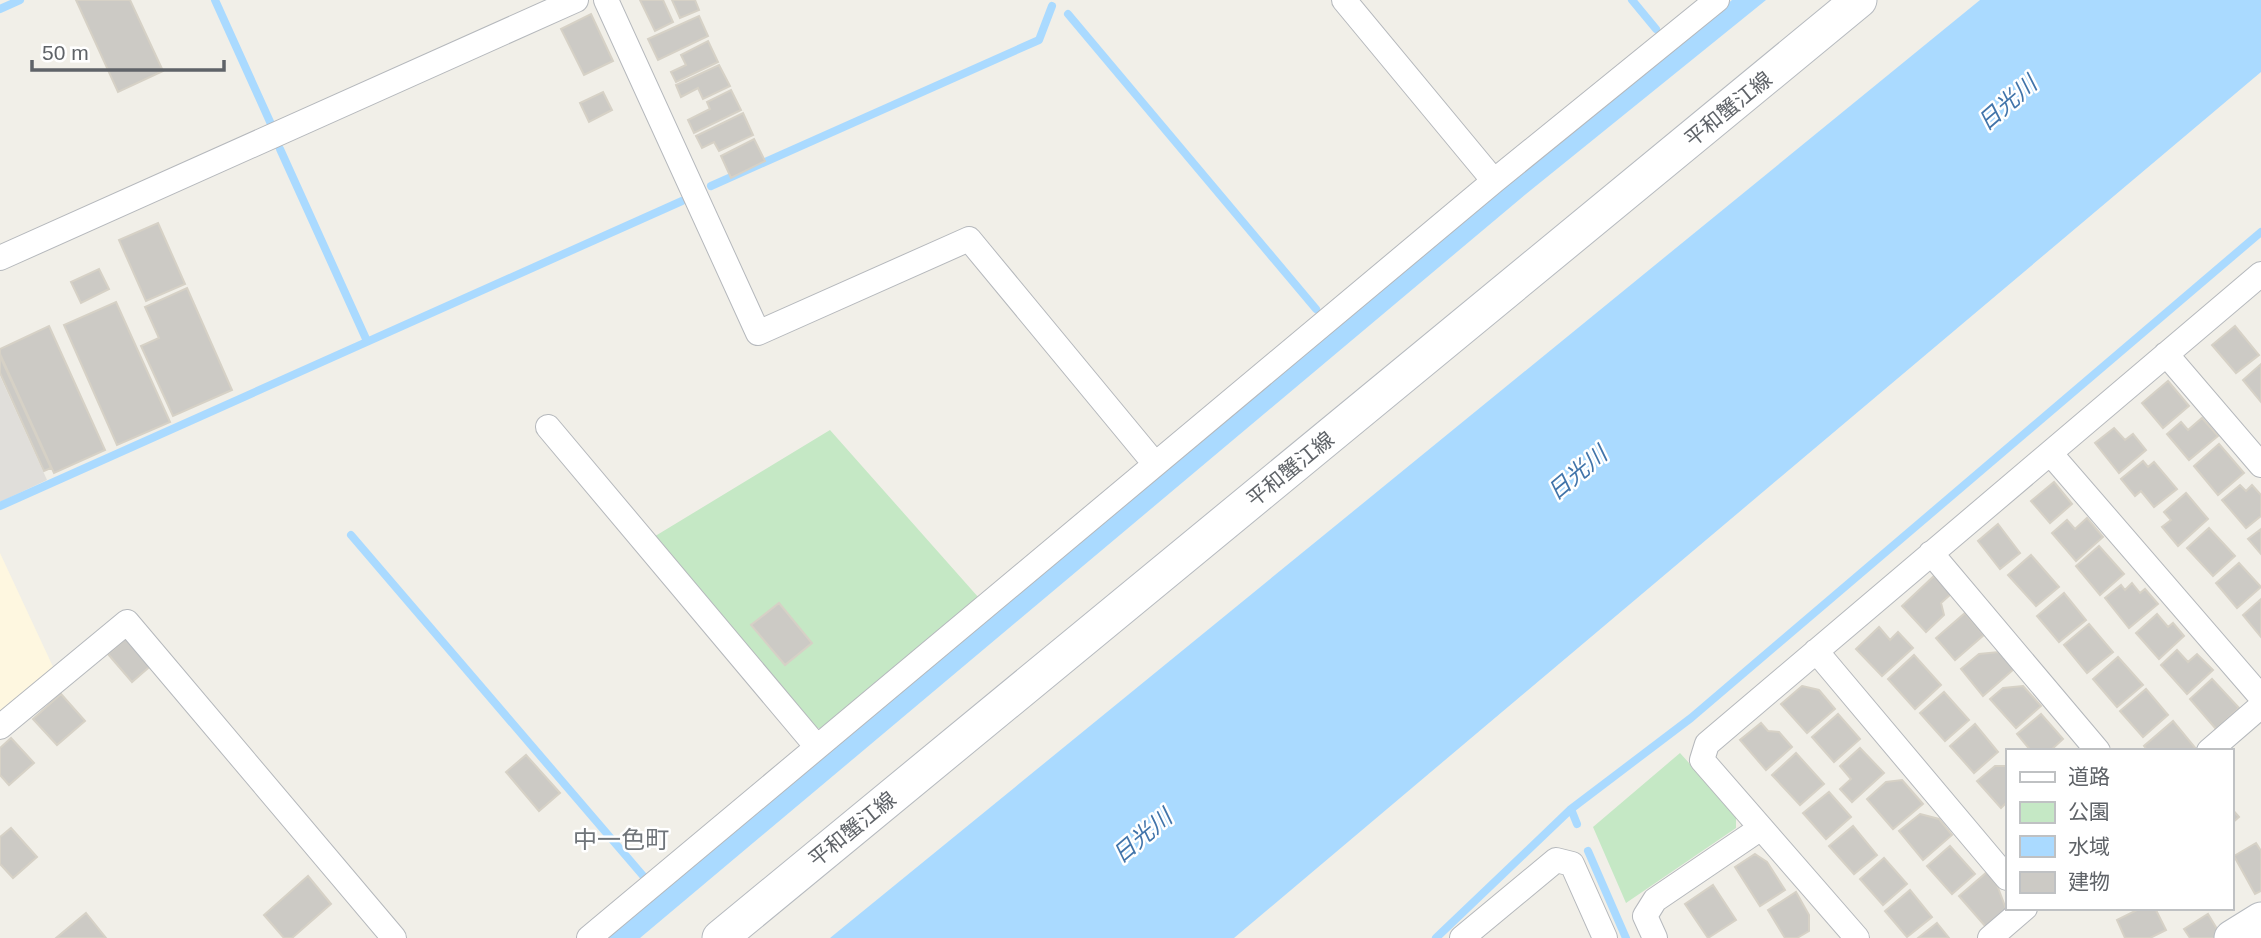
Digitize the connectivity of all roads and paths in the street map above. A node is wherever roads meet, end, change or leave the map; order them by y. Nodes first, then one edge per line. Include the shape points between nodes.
1 (576, 0) edge
2 (606, 0) edge
3 (1344, 0) edge
4 (1717, 0) edge
5 (1859, 0) edge
6 (1494, 181) junction
7 (0, 258) edge
8 (2261, 274) edge
9 (2166, 354) junction
10 (548, 427) dead end
11 (2256, 450) edge
12 (2050, 453) junction
13 (1155, 464) junction
14 (1931, 554) junction
15 (1816, 651) junction
16 (2261, 697) edge
17 (2261, 706) edge
18 (0, 727) edge
19 (817, 747) junction
20 (2096, 749) edge
21 (2211, 749) edge
22 (1761, 828) junction
23 (2006, 877) edge
24 (2023, 910) edge
25 (2261, 920) edge
26 (394, 938) edge
27 (589, 938) edge
28 (720, 938) edge
29 (1462, 938) edge
30 (1605, 938) edge
31 (1655, 938) edge
32 (1857, 938) edge
33 (1990, 938) edge
34 (2232, 938) edge

1 - 7 street
2 - 13 street via 758,333 969,239
3 - 6 street
4 - 6 street
5 - 28 main road, 平和蟹江線
6 - 13 street
8 - 9 street
9 - 11 street
9 - 12 street
10 - 19 street
12 - 14 street
12 - 16 street
13 - 19 street
14 - 15 street
14 - 20 street
15 - 22 street via 1707,744 1702,760
15 - 23 street
17 - 21 street
18 - 26 street via 127,622
19 - 27 street
22 - 31 street via 1655,900 1645,916
22 - 32 street
24 - 33 street
25 - 34 main road
29 - 30 street via 1556,860 1572,863

